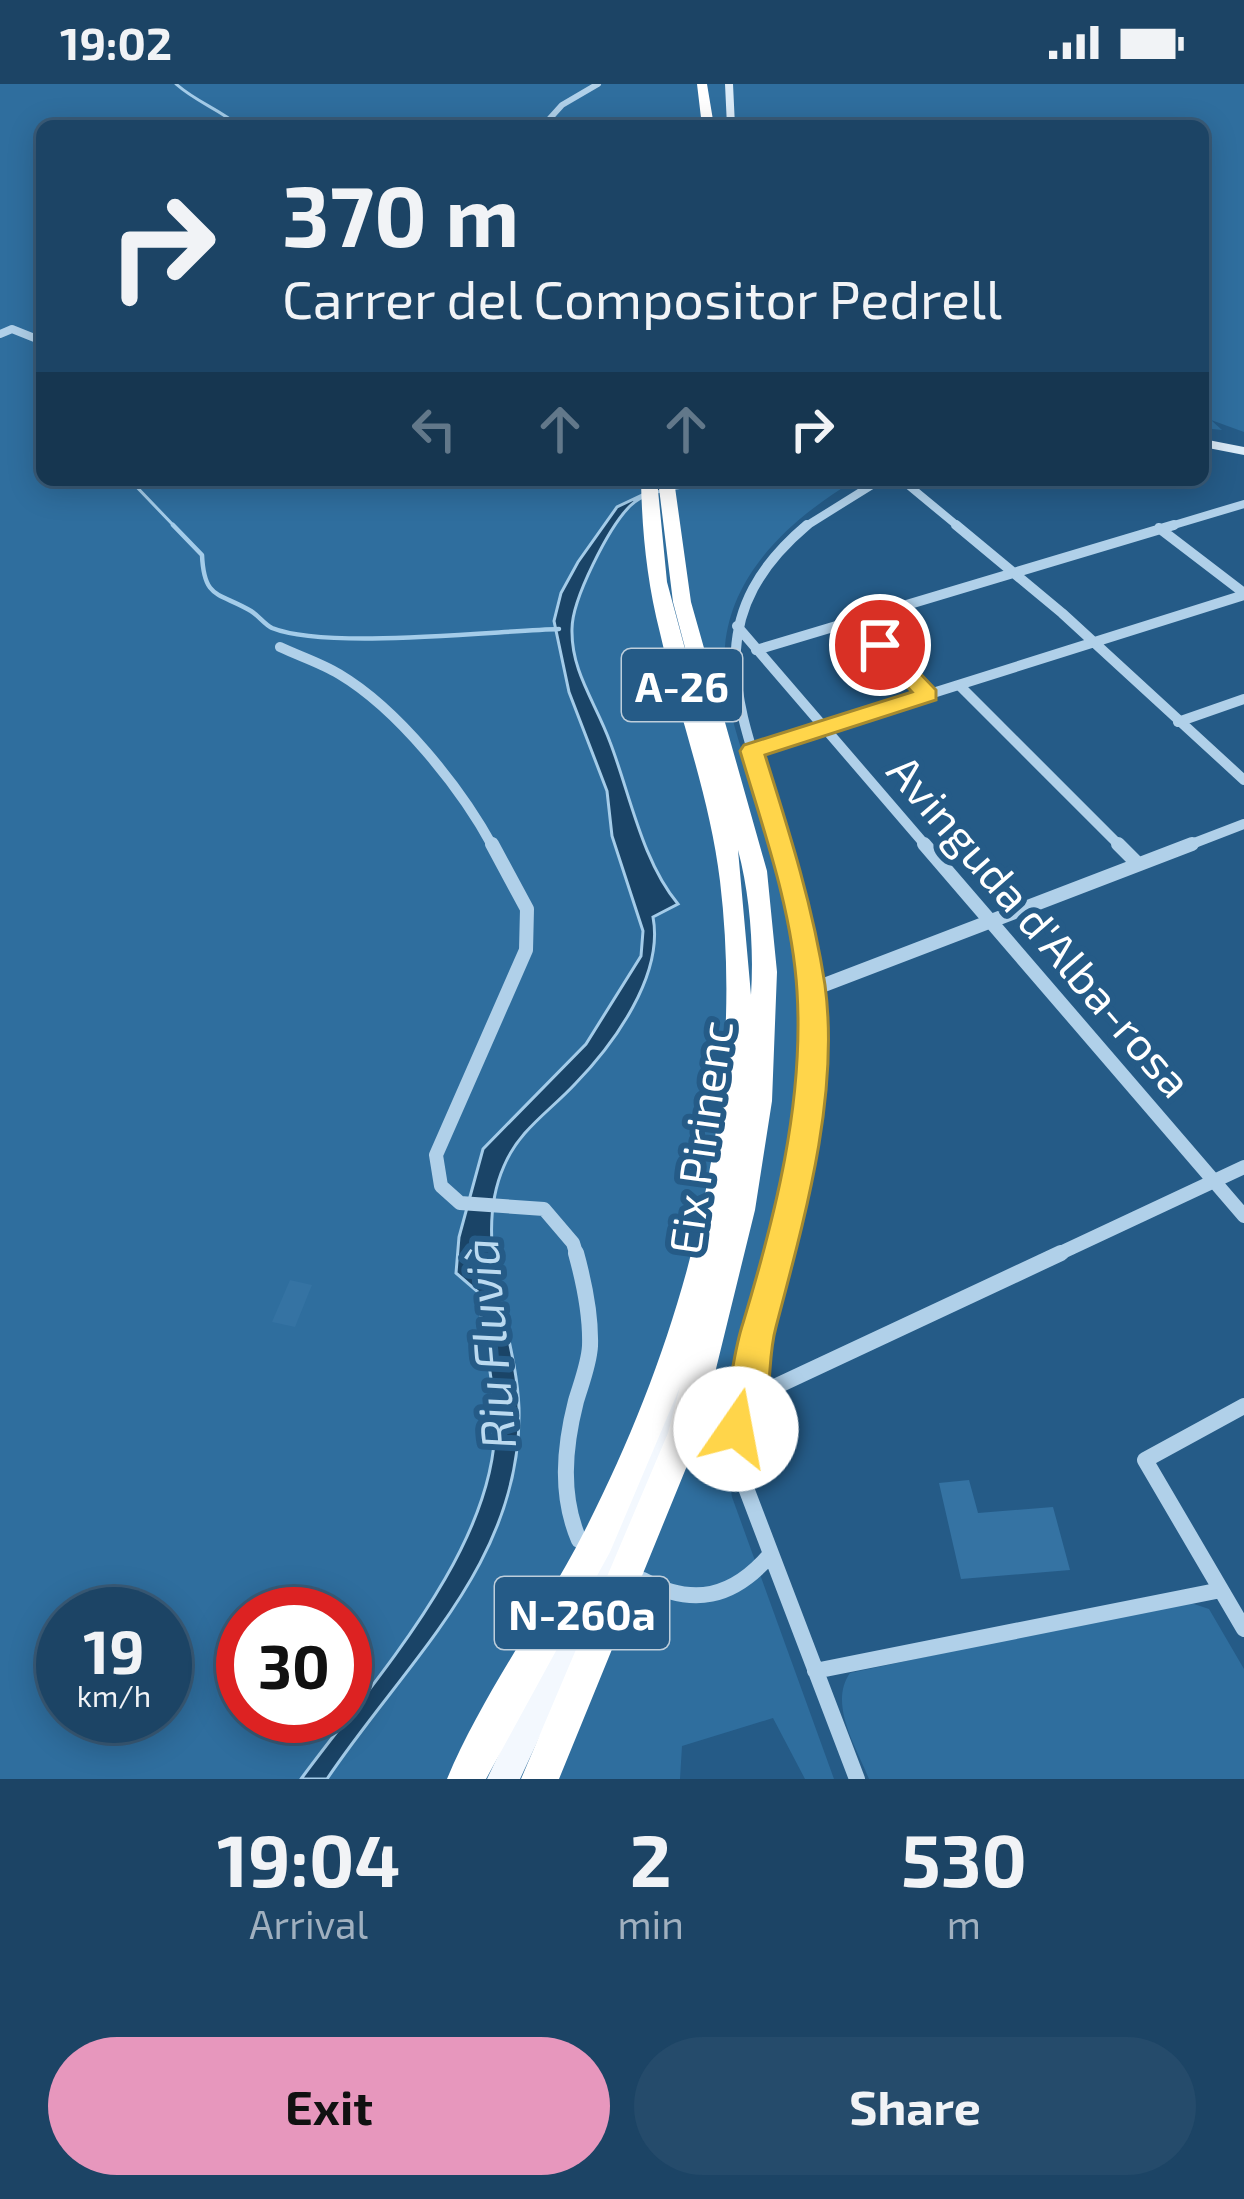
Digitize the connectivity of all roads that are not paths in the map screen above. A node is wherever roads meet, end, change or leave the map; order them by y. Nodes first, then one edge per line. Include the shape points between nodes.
1 (598, 84) edge
2 (691, 84) edge
3 (702, 84) edge
4 (730, 84) edge
5 (548, 120) edge
6 (695, 120) edge
7 (707, 120) edge
8 (731, 120) edge
9 (0, 334) edge
10 (36, 339) edge
11 (1209, 432) edge
12 (1244, 438) edge
13 (1209, 444) edge
14 (1244, 451) edge
15 (650, 486) edge
16 (665, 486) edge
17 (868, 486) edge
18 (909, 486) edge
19 (1244, 504) edge
20 (1159, 529) junction
21 (660, 534) junction
22 (1015, 572) junction
23 (1244, 594) edge
24 (856, 620) junction
25 (737, 626) junction
26 (1092, 643) junction
27 (280, 647) dead end
28 (756, 650) junction
29 (959, 685) junction
30 (928, 695) junction
31 (1244, 699) edge
32 (1178, 722) junction
33 (823, 728) junction
34 (752, 751) junction
35 (1244, 780) edge
36 (1244, 824) edge
37 (1138, 864) junction
38 (988, 922) junction
39 (811, 989) junction
40 (1244, 1167) edge
41 (1214, 1181) junction
42 (1244, 1216) edge
43 (699, 1329) junction
44 (749, 1399) junction
45 (1244, 1406) edge
46 (659, 1447) joint
47 (579, 1540) dead end
48 (770, 1556) junction
49 (643, 1580) dead end
50 (1222, 1590) junction
51 (1244, 1629) edge
52 (815, 1671) junction
53 (466, 1779) edge
54 (503, 1779) edge
55 (540, 1779) edge
56 (857, 1779) edge

1 - 5 street
2 - 6 highway
3 - 7 highway
4 - 8 street
9 - 10 street via 12,329
11 - 12 street
13 - 14 street
15 - 21 highway, Eix Pirinenc / A-26
16 - 21 highway, Eix Pirinenc / A-26
17 - 25 street via 784,543 750,587
18 - 22 street
19 - 20 street
20 - 22 street
20 - 23 street
21 - 43 highway, Eix Pirinenc / A-26 via 662,606 727,849 741,985 734,1117
22 - 24 street
22 - 26 street
23 - 26 street
24 - 28 street
24 - 30 street
25 - 28 street, Avinguda d'Alba-rosa
25 - 34 street via 734,673
26 - 29 street
26 - 32 street
27 - 47 street via 339,674 382,706 475,813 526,909 526,950 436,1155 441,1186 460,1203 544,1208 573,1243 590,1349 565,1480
28 - 33 street, Avinguda d'Alba-rosa
29 - 30 street
29 - 37 street
30 - 33 street
31 - 32 street
32 - 35 street
33 - 34 street
33 - 38 street, Avinguda d'Alba-rosa
34 - 39 street via 793,884
36 - 37 street
37 - 38 street
38 - 39 street
38 - 41 street, Avinguda d'Alba-rosa
39 - 44 street via 805,1130 748,1372
40 - 41 street
41 - 42 street, Avinguda d'Alba-rosa
41 - 44 street
43 - 46 main road, Eix Pirinenc / A-26
43 - 53 highway via 597,1541
43 - 55 highway via 684,1434
44 - 48 street via 736,1429
45 - 50 street via 1144,1460
46 - 54 main road, Eix Pirinenc / N-260a
48 - 49 street via 750,1582 710,1598 662,1592
48 - 52 street
50 - 51 street
50 - 52 street
52 - 56 street

